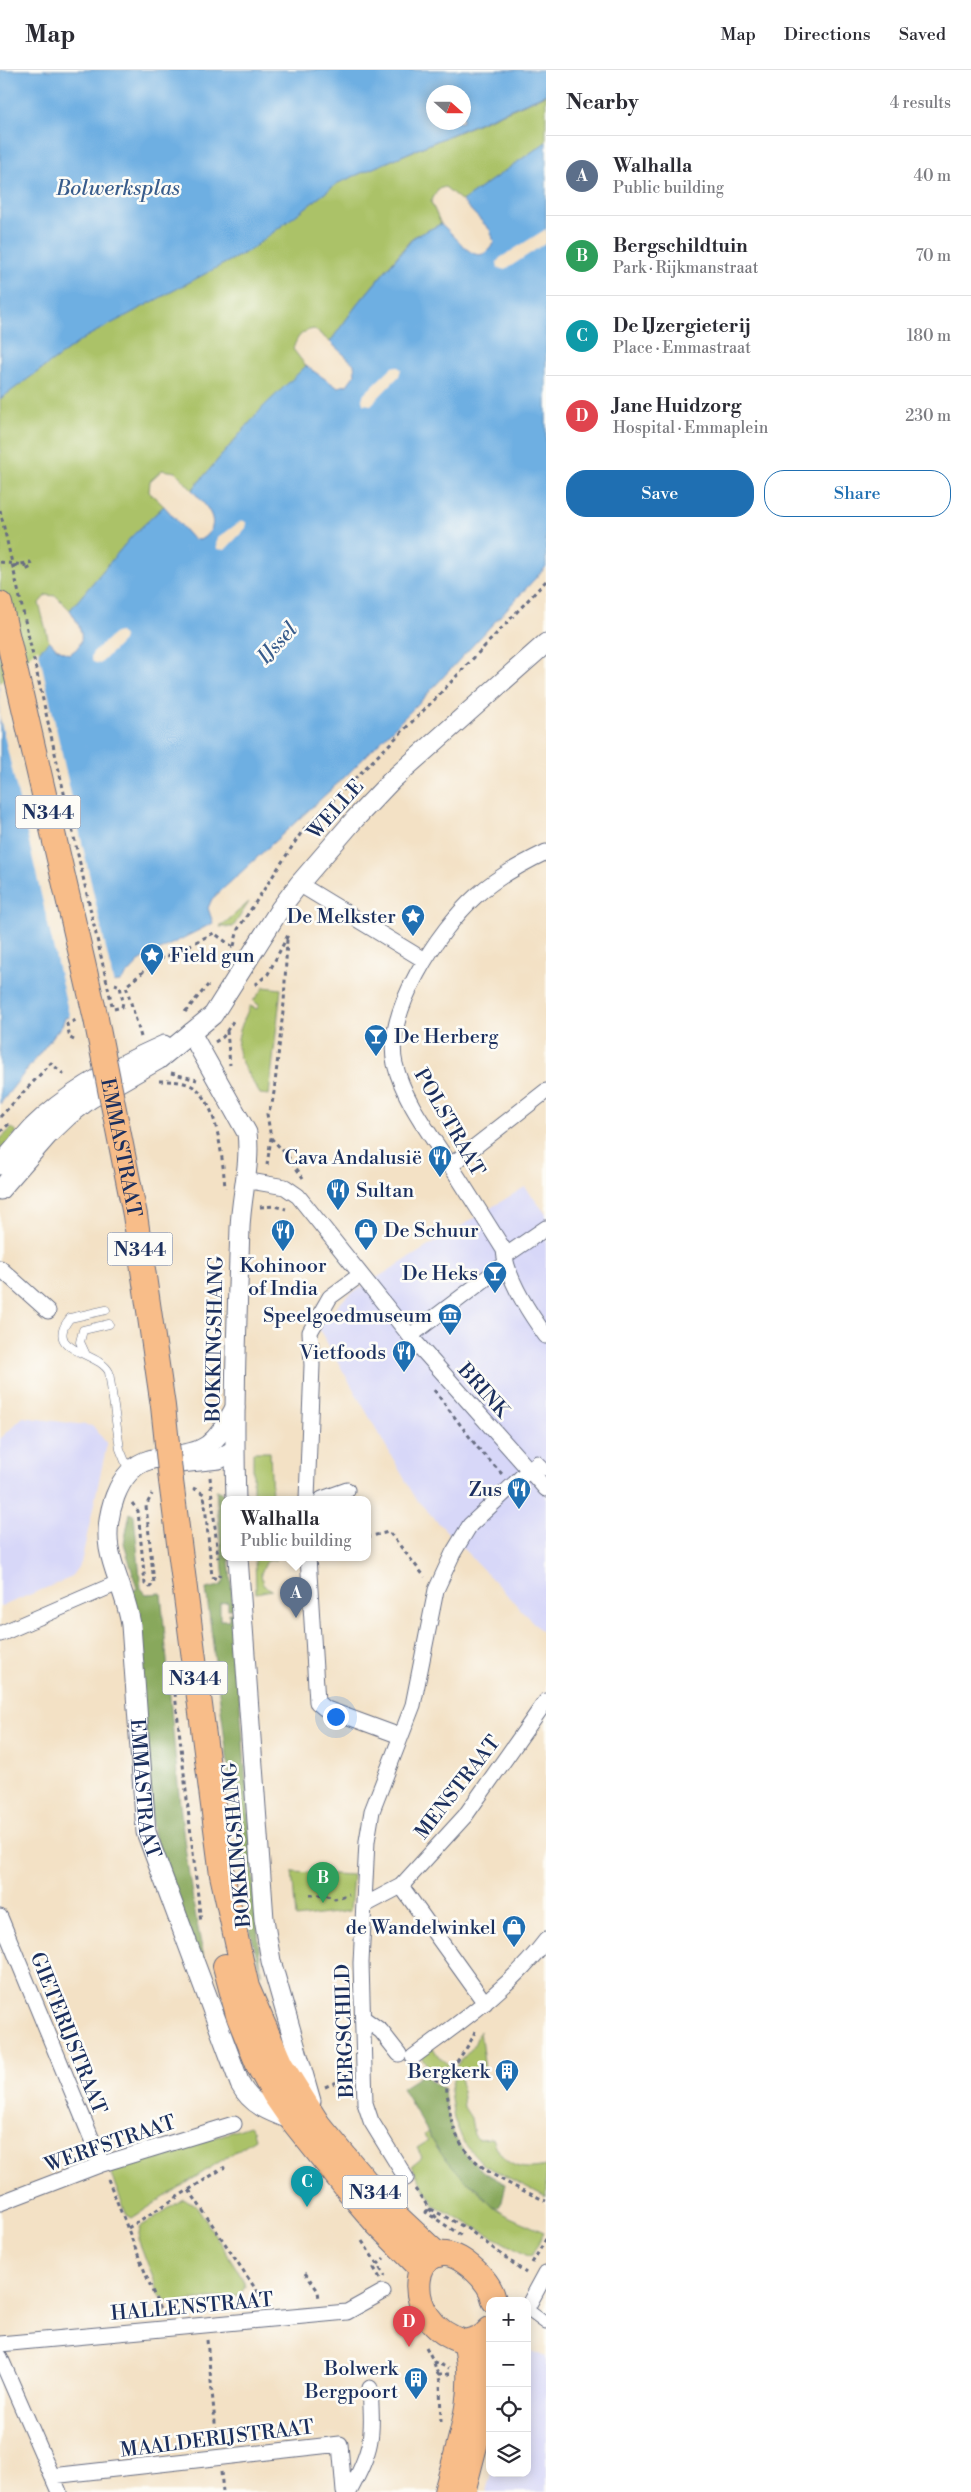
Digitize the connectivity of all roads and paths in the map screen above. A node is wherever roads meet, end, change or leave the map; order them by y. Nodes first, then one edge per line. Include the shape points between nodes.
1 (0, 510) edge
2 (0, 562) edge
3 (13, 566) junction
4 (546, 581) edge
5 (0, 604) edge
6 (546, 643) edge
7 (544, 857) edge
8 (299, 884) junction
9 (287, 936) dead end
10 (234, 947) junction
11 (228, 955) dead end
12 (424, 960) junction
13 (213, 980) dead end
14 (115, 984) dead end
15 (183, 1014) dead end
16 (100, 1016) junction
17 (139, 1034) dead end
18 (191, 1034) junction
19 (74, 1040) dead end
20 (163, 1072) dead end
21 (67, 1077) dead end
22 (153, 1082) dead end
23 (221, 1088) junction
24 (546, 1090) edge
25 (86, 1094) junction
26 (0, 1117) edge
27 (0, 1165) edge
28 (450, 1166) junction
29 (245, 1180) junction
30 (0, 1190) edge
31 (225, 1196) dead end
32 (298, 1196) junction
33 (240, 1215) junction
34 (292, 1215) dead end
35 (546, 1228) edge
36 (505, 1260) junction
37 (0, 1268) edge
38 (360, 1274) junction
39 (106, 1310) dead end
40 (48, 1311) dead end
41 (109, 1324) dead end
42 (410, 1336) junction
43 (546, 1336) edge
44 (86, 1355) junction
45 (430, 1384) dead end
46 (235, 1408) junction
47 (234, 1450) junction
48 (546, 1452) edge
49 (208, 1461) junction
50 (533, 1466) junction
51 (546, 1470) edge
52 (129, 1474) junction
53 (172, 1486) junction
54 (513, 1486) junction
55 (546, 1489) edge
56 (347, 1490) dead end
57 (236, 1496) edge
58 (308, 1496) edge
59 (330, 1496) edge
60 (371, 1536) edge
61 (238, 1561) edge
62 (308, 1561) edge
63 (120, 1582) junction
64 (436, 1590) junction
65 (0, 1634) edge
66 (546, 1701) edge
67 (400, 1736) junction
68 (222, 1875) junction
69 (401, 1886) junction
70 (310, 1895) dead end
71 (365, 1900) junction
72 (0, 1917) edge
73 (546, 1940) edge
74 (541, 1958) edge
75 (283, 2001) junction
76 (481, 2007) junction
77 (238, 2015) junction
78 (363, 2018) junction
79 (262, 2023) junction
80 (409, 2055) junction
81 (281, 2065) junction
82 (364, 2071) junction
83 (447, 2085) junction
84 (323, 2087) dead end
85 (264, 2098) junction
86 (234, 2124) dead end
87 (318, 2124) junction
88 (102, 2164) junction
89 (225, 2167) dead end
90 (406, 2178) joint
91 (189, 2190) junction
92 (546, 2201) edge
93 (0, 2203) edge
94 (440, 2222) dead end
95 (128, 2228) junction
96 (429, 2261) junction
97 (306, 2272) dead end
98 (546, 2272) edge
99 (383, 2292) dead end
100 (492, 2297) edge
101 (531, 2300) edge
102 (531, 2311) edge
103 (321, 2314) junction
104 (275, 2318) junction
105 (546, 2323) edge
106 (167, 2328) junction
107 (486, 2333) edge
108 (207, 2340) dead end
109 (465, 2342) junction
110 (489, 2342) edge
111 (0, 2344) edge
112 (0, 2357) edge
113 (434, 2362) dead end
114 (5, 2381) edge
115 (370, 2388) dead end
116 (441, 2429) dead end
117 (217, 2443) dead end
118 (52, 2476) junction
119 (59, 2492) edge
120 (344, 2492) edge
121 (349, 2492) edge
122 (446, 2492) edge
123 (463, 2492) edge

1 - 3 path, bridge
2 - 3 path via 25,565 25,570 32,567 30,562
3 - 16 path, bridge
4 - 10 path via 435,699 303,830 238,929
5 - 16 main road, N344
6 - 8 street, WELLE via 392,780
7 - 12 street, POLSTRAAT via 494,881 474,897
8 - 12 street
8 - 18 street, WELLE via 213,1015
9 - 32 path via 284,1003 274,1092 267,1114 271,1138 300,1172 306,1186
10 - 11 path
10 - 17 path via 214,932 156,962 126,986
12 - 28 street, POLSTRAAT via 394,1031 393,1051 403,1086
13 - 15 path
14 - 16 path via 120,986 122,1007
16 - 19 path via 67,1024 70,1038
16 - 53 main road, EMMASTRAAT / N344, bridge via 135,1215
18 - 23 street, BOKKINGSHANG
18 - 25 street, WELLE via 138,1057
20 - 23 path
21 - 26 path via 51,1063
22 - 31 path via 185,1083 200,1092 217,1130
23 - 29 street, BOKKINGSHANG via 246,1133
24 - 28 street
25 - 27 street via 34,1127
25 - 30 street
28 - 36 street, POLSTRAAT via 504,1250
29 - 32 street via 284,1187
29 - 33 street, BOKKINGSHANG
32 - 38 street, BRINK
33 - 34 path via 266,1206 283,1208
33 - 46 street, BOKKINGSHANG
35 - 36 street
36 - 42 street
36 - 43 street via 533,1318
37 - 40 street
38 - 42 street, BRINK
38 - 58 street via 330,1297 310,1332
39 - 44 lane via 77,1315 70,1318 65,1326 66,1343
41 - 44 lane via 82,1330 80,1342
42 - 50 street, BRINK
44 - 52 lane via 102,1362 109,1372 120,1449
45 - 54 path via 478,1448
46 - 47 street, BOKKINGSHANG
46 - 52 street via 222,1430 203,1448 146,1461
47 - 49 street
47 - 57 street, BOKKINGSHANG
48 - 50 street
49 - 52 street
49 - 53 path via 220,1576 217,1579 212,1577 204,1494
50 - 51 street, BRINK
50 - 54 street, BERGSCHILD
50 - 55 street, BRINK
52 - 53 path via 138,1511 145,1584 149,1587 154,1583 146,1506
52 - 63 street, EMMASTRAAT via 113,1506 108,1535
53 - 68 main road, EMMASTRAAT / N344
54 - 64 street, BERGSCHILD via 470,1525
56 - 59 street
60 - 64 path via 389,1532
61 - 75 street, BOKKINGSHANG via 264,1920 271,1961
62 - 67 street via 317,1702 324,1708
63 - 65 street
63 - 85 street, EMMASTRAAT via 132,1625 146,1832 240,2084 246,2095
64 - 67 street, BERGSCHILD via 413,1705
66 - 69 street, MENSTRAAT via 465,1816
67 - 71 street, BERGSCHILD via 372,1811 367,1841
68 - 77 main road, EMMASTRAAT / N344 via 219,1923 222,1952
68 - 79 main road, EMMASTRAAT / N344 via 247,1987
69 - 71 street, MENSTRAAT
69 - 76 street
70 - 71 path via 335,1899 344,1894
71 - 78 street, BERGSCHILD via 361,1962
72 - 88 street, GIETERIJSTRAAT
73 - 74 street
74 - 76 street
75 - 79 street via 274,2016
75 - 87 street, BOKKINGSHANG via 300,2070
76 - 80 street
76 - 83 path via 472,2041 453,2068
77 - 79 street via 249,2022
77 - 85 main road, EMMASTRAAT / N344 via 259,2068
78 - 80 street
78 - 82 street, BERGSCHILD
79 - 81 main road, EMMASTRAAT / N344
80 - 83 path via 430,2077
81 - 85 street
81 - 87 main road, EMMASTRAAT / N344
82 - 84 path
82 - 90 street, BERGSCHILD via 371,2121
83 - 92 path via 455,2133 467,2152 484,2169
85 - 96 main road, EMMASTRAAT / N344 via 292,2120 376,2224
86 - 88 street, WERFSTRAAT
87 - 96 main road, EMMASTRAAT / N344
88 - 93 street, WERFSTRAAT
88 - 95 path
89 - 91 path
90 - 94 path
91 - 95 path
91 - 104 path
95 - 106 path
96 - 100 main road, N344 via 454,2256 476,2270
96 - 109 main road via 418,2283 426,2315 441,2331
97 - 103 path via 318,2290
98 - 101 street
99 - 103 street, HALLENSTRAAT via 347,2312
102 - 105 street
103 - 104 street, HALLENSTRAAT
104 - 106 street, HALLENSTRAAT
106 - 111 street, HALLENSTRAAT
107 - 109 main road
108 - 117 path, HALLENSTRAAT
109 - 122 main road via 470,2364 469,2398
110 - 123 main road via 488,2396
112 - 114 street
113 - 116 path via 440,2381
114 - 118 street
115 - 121 street via 373,2433 365,2462
118 - 119 street
118 - 120 street, MAALDERIJSTRAAT via 340,2444

